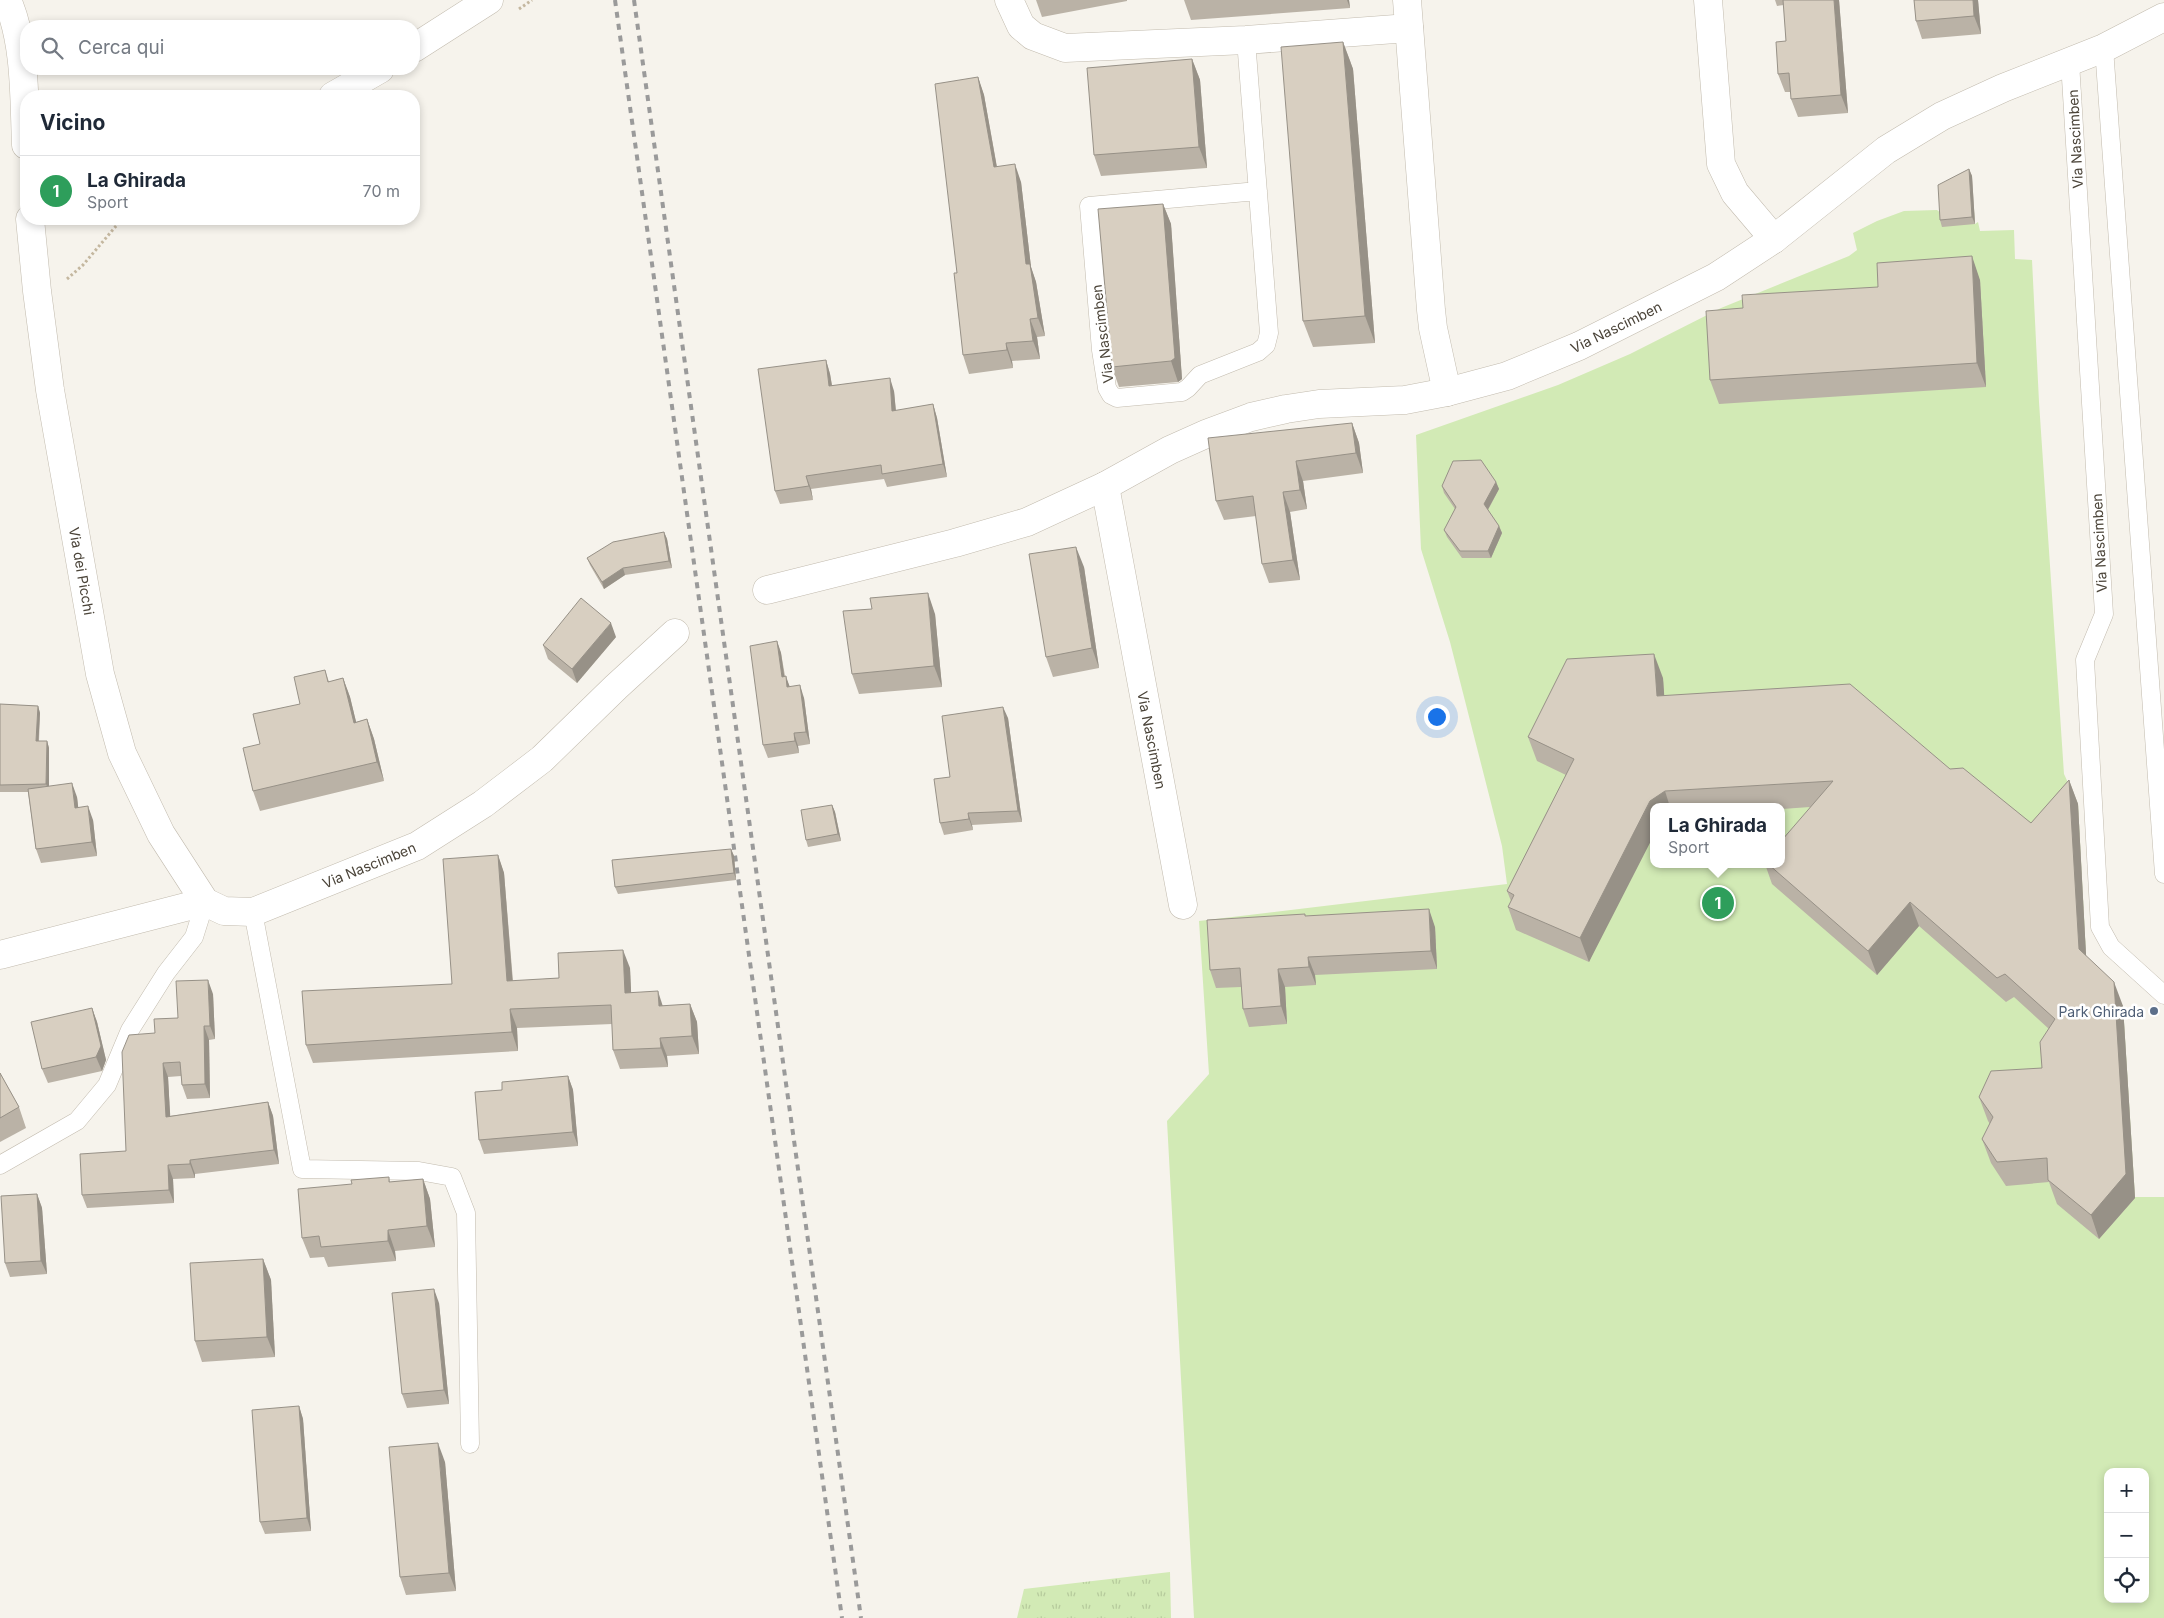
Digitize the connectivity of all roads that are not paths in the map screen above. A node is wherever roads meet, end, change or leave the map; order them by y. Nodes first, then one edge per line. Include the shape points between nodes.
1 (7, 0) edge
2 (488, 0) edge
3 (1009, 0) edge
4 (1407, 0) edge
5 (1708, 0) edge
6 (2164, 17) edge
7 (1409, 28) junction
8 (1246, 40) junction
9 (420, 44) edge
10 (2104, 48) junction
11 (20, 56) edge
12 (2070, 62) junction
13 (22, 75) edge
14 (370, 75) edge
15 (23, 90) edge
16 (343, 90) edge
17 (1258, 191) junction
18 (30, 225) edge
19 (1774, 239) junction
20 (1446, 392) junction
21 (1105, 486) junction
22 (767, 590) dead end
23 (675, 633) dead end
24 (2164, 874) edge
25 (205, 902) junction
26 (1183, 905) dead end
27 (253, 912) junction
28 (0, 956) edge
29 (2164, 996) edge
30 (0, 1165) edge
31 (470, 1444) dead end

1 - 11 street
2 - 9 street
3 - 8 street via 1021,26 1033,36 1065,48
4 - 7 street
5 - 19 street via 1721,164 1735,193
6 - 10 street, Via Nascimben
7 - 8 street
7 - 20 street via 1433,328
8 - 17 lane, Via Nascimben
10 - 12 street, Via Nascimben
10 - 24 lane
12 - 19 street, Via Nascimben via 1942,116 1886,150
12 - 29 lane, Via Nascimben via 2104,614 2085,660 2100,927 2111,947
13 - 15 street
14 - 16 street
17 - 17 lane, Via Nascimben via 1090,206 1101,350 1111,395 1117,398 1182,392 1200,375 1258,352 1266,345 1269,333
18 - 25 street, Via dei Picchi via 36,291 52,400 100,674 122,753 161,834
19 - 20 street, Via Nascimben via 1716,277 1579,346 1508,376
20 - 21 street, Via Nascimben via 1405,400 1319,404 1252,417 1170,450
21 - 22 street, Via Nascimben via 1027,522 983,536
21 - 26 street, Via Nascimben
23 - 27 street, Via Nascimben via 542,759 484,804 417,846
25 - 27 street, Via Nascimben via 224,911
25 - 28 street
25 - 30 lane via 194,937 166,973 130,1030 107,1085 77,1122
27 - 31 lane via 302,1169 419,1171 452,1177 466,1213

